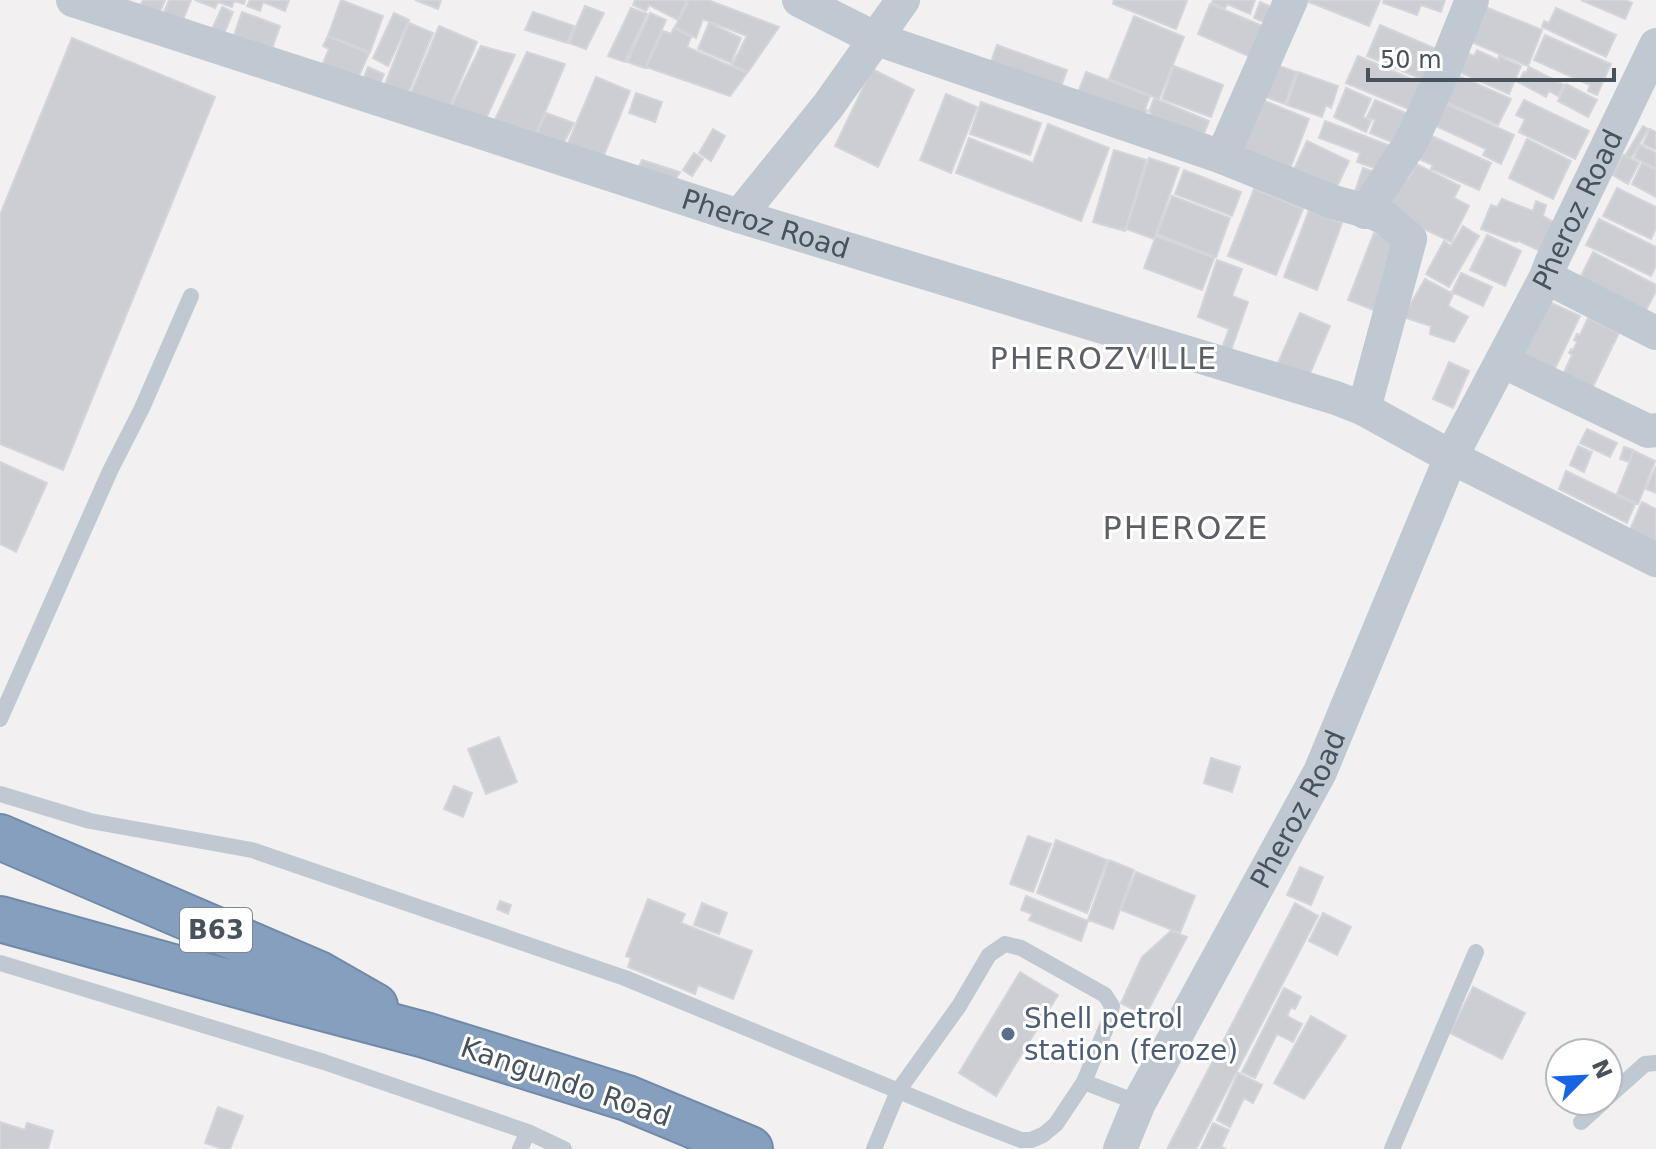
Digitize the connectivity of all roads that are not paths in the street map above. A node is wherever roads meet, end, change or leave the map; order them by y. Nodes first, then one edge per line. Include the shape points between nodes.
1 (73, 0) edge
2 (799, 0) edge
3 (903, 0) edge
4 (1291, 0) edge
5 (1472, 0) edge
6 (874, 38) junction
7 (1656, 45) edge
8 (1222, 157) junction
9 (1365, 212) junction
10 (739, 216) junction
11 (1546, 277) junction
12 (191, 296) dead end
13 (1656, 333) edge
14 (1502, 361) junction
15 (1364, 409) junction
16 (1656, 430) edge
17 (1451, 457) junction
18 (1656, 560) edge
19 (0, 719) edge
20 (0, 794) edge
21 (0, 837) edge
22 (0, 919) edge
23 (1476, 952) dead end
24 (0, 963) edge
25 (425, 1035) junction
26 (1656, 1063) edge
27 (1084, 1082) junction
28 (1624, 1083) edge
29 (898, 1091) junction
30 (1139, 1103) junction
31 (1586, 1117) edge
32 (1581, 1122) dead end
33 (528, 1132) junction
34 (520, 1149) edge
35 (564, 1149) edge
36 (750, 1149) edge
37 (874, 1149) edge
38 (1120, 1149) edge
39 (1392, 1149) edge

1 - 10 street, Pheroz Road
2 - 6 street
3 - 6 street
4 - 8 street
5 - 9 street via 1411,142
6 - 8 street
6 - 10 street via 828,106
7 - 11 street, Pheroz Road
8 - 9 street
9 - 15 street via 1385,218 1410,239
10 - 15 street, Pheroz Road
11 - 13 street
11 - 14 street, Pheroz Road
12 - 19 lane
14 - 16 street via 1648,431
14 - 17 street, Pheroz Road
15 - 17 street, Pheroz Road
17 - 18 street, Pheroz Road
17 - 30 street, Pheroz Road via 1320,772
20 - 29 lane via 90,821 252,850 625,978
21 - 25 highway, Kangundo Road / B63 via 319,974
22 - 25 highway, Kangundo Road / B63
23 - 39 lane
24 - 33 lane via 324,1062
25 - 36 highway, Kangundo Road / B63 via 627,1098
26 - 28 lane via 1645,1064
27 - 29 lane via 1056,1124 1031,1140
27 - 29 lane via 1112,1006 1105,995 1005,944 989,955
27 - 30 lane
29 - 37 lane
30 - 38 street, Pheroz Road
31 - 32 lane
33 - 34 lane
33 - 35 lane

